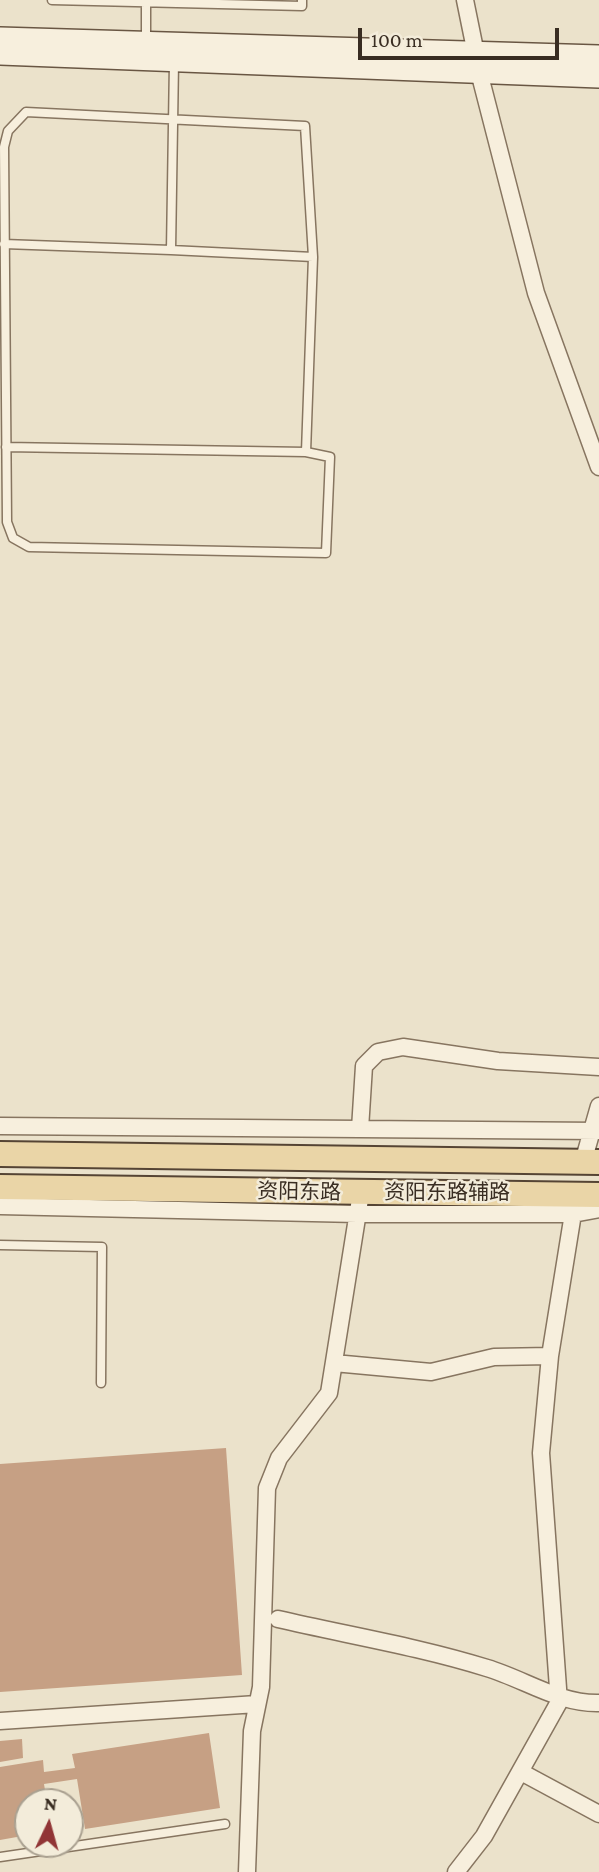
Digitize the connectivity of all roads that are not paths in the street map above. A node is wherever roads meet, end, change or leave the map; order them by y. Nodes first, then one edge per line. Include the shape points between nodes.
1 (52, 0) edge
2 (302, 0) edge
3 (465, 0) edge
4 (146, 1) edge
5 (0, 38) edge
6 (146, 43) junction
7 (0, 54) edge
8 (599, 56) edge
9 (174, 61) junction
10 (478, 63) junction
11 (599, 77) edge
12 (173, 117) junction
13 (5, 244) junction
14 (171, 250) junction
15 (313, 257) junction
16 (6, 447) junction
17 (306, 452) junction
18 (599, 467) edge
19 (599, 1067) edge
20 (599, 1106) edge
21 (0, 1126) edge
22 (360, 1129) junction
23 (595, 1130) edge
24 (0, 1154) edge
25 (591, 1162) edge
26 (0, 1186) edge
27 (583, 1201) edge
28 (359, 1203) junction
29 (0, 1206) edge
30 (599, 1209) edge
31 (0, 1245) edge
32 (550, 1356) junction
33 (334, 1363) junction
34 (101, 1383) dead end
35 (278, 1619) dead end
36 (559, 1696) junction
37 (599, 1703) edge
38 (257, 1704) junction
39 (0, 1721) edge
40 (521, 1772) junction
41 (599, 1814) edge
42 (225, 1824) dead end
43 (0, 1857) edge
44 (247, 1872) edge
45 (456, 1872) edge

1 - 4 lane
2 - 4 lane via 302,6
3 - 10 street
4 - 6 lane
5 - 6 street
6 - 10 street
7 - 9 street
8 - 10 street
9 - 10 street
9 - 12 lane
10 - 11 street
10 - 18 street via 536,293
12 - 13 lane via 26,112 8,131 4,147
12 - 14 lane
12 - 15 lane via 305,126
13 - 14 lane
13 - 16 lane
14 - 15 lane
15 - 17 lane
16 - 17 lane
16 - 17 lane via 7,522 13,538 29,547 326,553 330,457
19 - 22 street via 404,1047 379,1052 364,1066
20 - 23 street
21 - 22 street
22 - 23 street
23 - 25 street
24 - 25 main road, 资阳东路
26 - 28 main road, 资阳东路
27 - 28 main road, 资阳东路
27 - 30 street
27 - 32 street
28 - 29 street, 资阳东路辅路
28 - 33 street
31 - 34 lane via 102,1247
32 - 33 street via 494,1357 431,1372
32 - 36 street via 541,1453
33 - 38 street via 329,1393 279,1458 267,1488
35 - 36 street via 487,1668
36 - 37 street via 584,1704
36 - 40 street
38 - 39 street
38 - 44 street via 251,1731
40 - 41 street
40 - 45 street via 484,1836
42 - 43 lane

